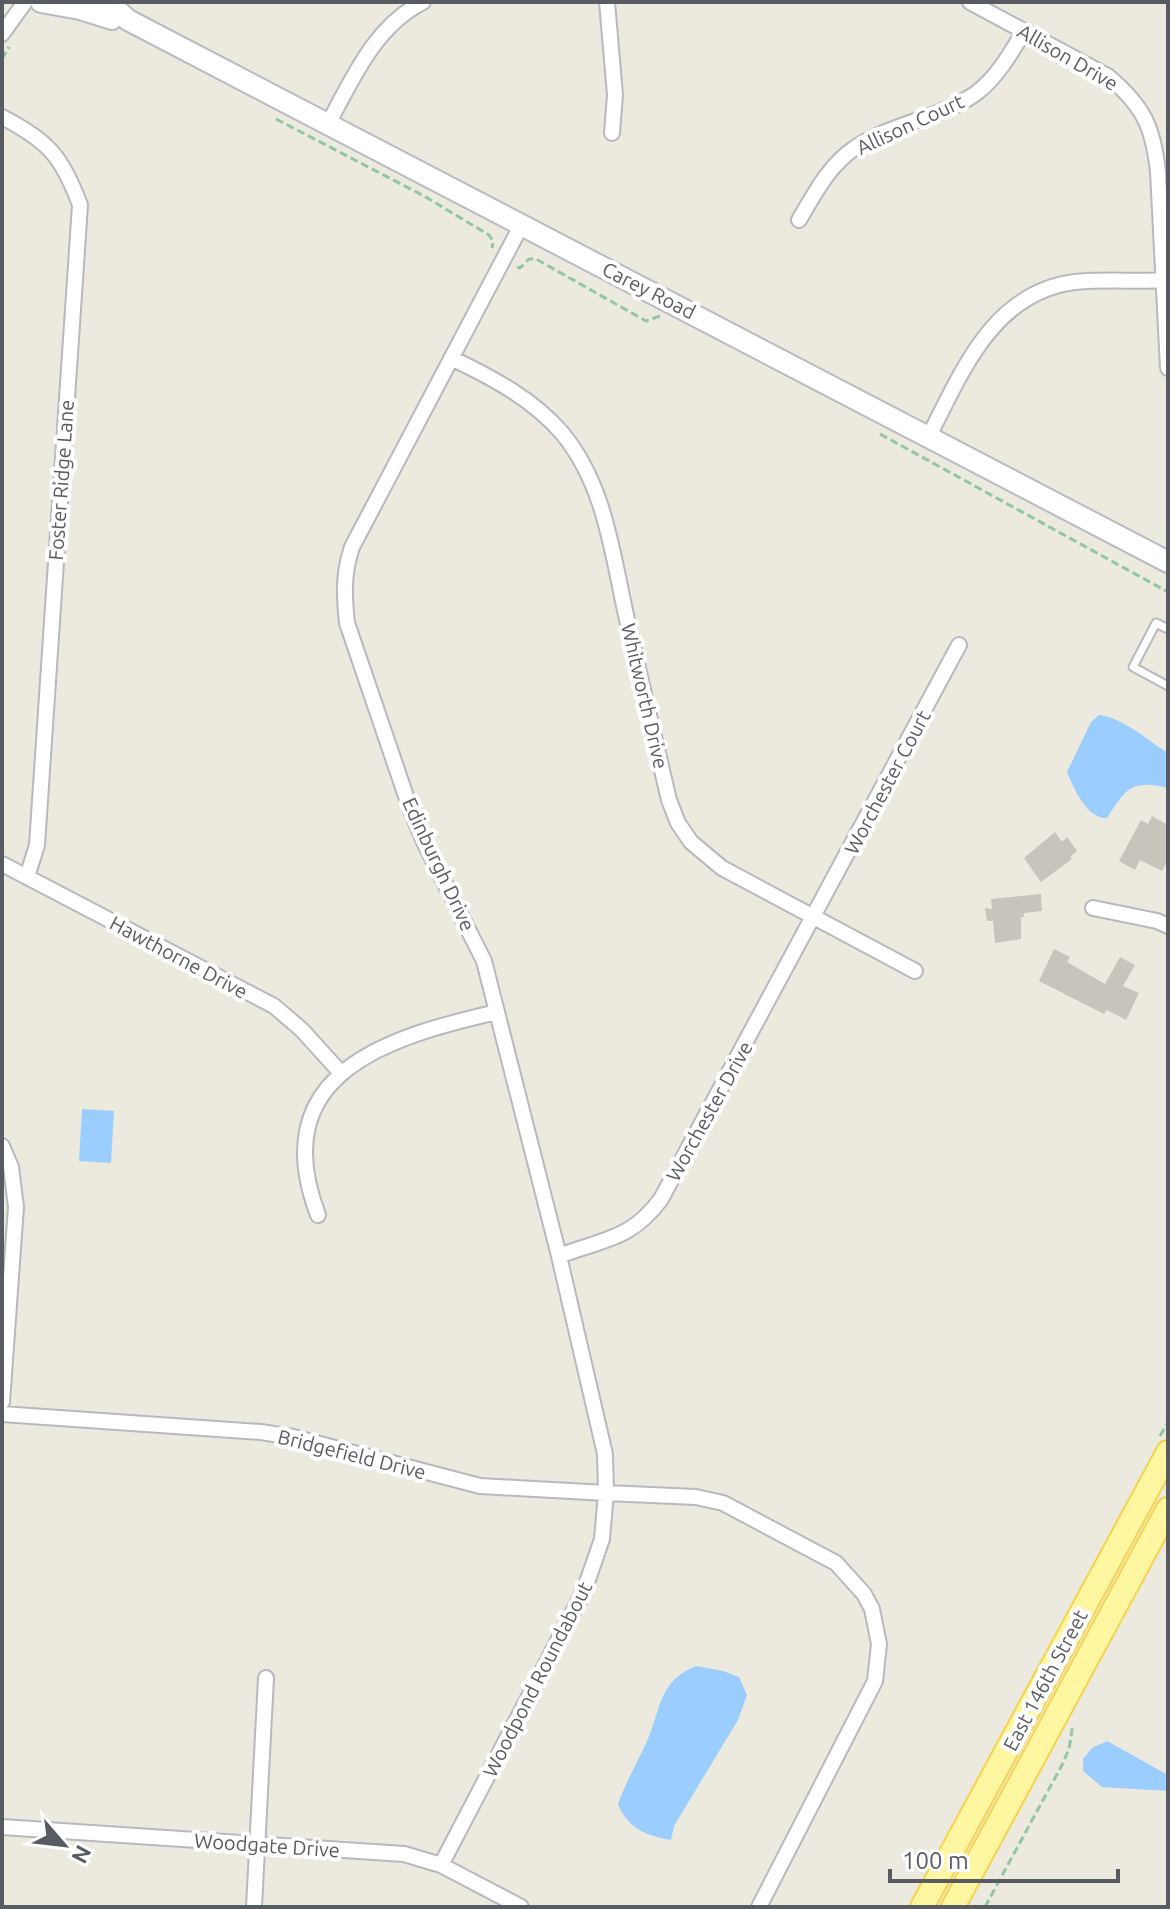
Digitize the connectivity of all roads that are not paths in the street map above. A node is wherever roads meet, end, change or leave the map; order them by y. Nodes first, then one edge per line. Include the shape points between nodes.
1 (25, 2) edge
2 (41, 2) edge
3 (98, 2) edge
4 (607, 2) edge
5 (970, 2) edge
6 (415, 4) edge
7 (128, 20) junction
8 (1024, 31) junction
9 (2, 34) edge
10 (2, 117) edge
11 (328, 124) junction
12 (612, 133) dead end
13 (799, 220) dead end
14 (522, 224) junction
15 (1165, 280) edge
16 (451, 358) junction
17 (1168, 368) edge
18 (929, 436) junction
19 (1168, 562) edge
20 (1168, 629) edge
21 (959, 645) dead end
22 (1168, 686) edge
23 (2, 864) edge
24 (27, 877) junction
25 (1093, 908) dead end
26 (813, 917) junction
27 (1168, 926) edge
28 (915, 971) dead end
29 (497, 1012) junction
30 (340, 1072) junction
31 (2, 1146) edge
32 (318, 1215) dead end
33 (559, 1256) junction
34 (2, 1402) edge
35 (2, 1414) edge
36 (1168, 1452) edge
37 (606, 1493) junction
38 (1168, 1509) edge
39 (266, 1678) dead end
40 (2, 1827) edge
41 (256, 1844) junction
42 (441, 1865) junction
43 (254, 1907) edge
44 (521, 1907) edge
45 (759, 1907) edge
46 (922, 1907) edge
47 (953, 1907) edge

1 - 9 street
2 - 7 street, Carey Road
3 - 7 street, Carey Road
4 - 12 street via 615,95
5 - 8 street, Allison Drive
6 - 11 street via 373,45
7 - 11 street, Carey Road
8 - 13 street, Allison Court via 995,74 974,94 856,148 820,183
8 - 15 street, Allison Drive via 1109,77 1142,111 1155,145
10 - 24 street, Foster Ridge Lane via 56,154 80,205 37,845
11 - 14 street, Carey Road
14 - 16 street, Edinburgh Drive
14 - 18 street, Carey Road
15 - 17 street, Allison Drive
15 - 18 street via 1074,282 1015,306 986,333
16 - 26 street, Whitworth Drive via 527,402 561,433 584,465 605,515 678,823 722,868
16 - 29 street, Edinburgh Drive via 352,547 344,599 347,623 411,811 484,961
18 - 19 street, Carey Road
20 - 22 lane via 1156,623 1133,667
21 - 26 street, Worchester Court
23 - 24 street, Hawthorne Drive
24 - 30 street, Hawthorne Drive via 274,1006
25 - 27 street
26 - 28 street, Whitworth Drive
26 - 33 street, Worchester Drive via 651,1212 624,1234
29 - 30 street via 394,1041
29 - 33 street, Edinburgh Drive
30 - 32 street via 318,1101 305,1140 307,1182
31 - 34 street via 11,1167 16,1207
33 - 37 street, Edinburgh Drive via 605,1454
35 - 37 street, Bridgefield Drive via 261,1432 480,1486
36 - 46 main road, East 146th Street
37 - 42 street, Woodpond Roundabout via 602,1539 584,1591
37 - 45 street via 723,1503 836,1563 872,1609 879,1644 875,1681
38 - 47 main road, East 146th Street
39 - 41 street
40 - 41 street, Woodgate Drive
41 - 42 street, Woodgate Drive via 404,1854
41 - 43 street
42 - 44 street, Woodgate Drive

